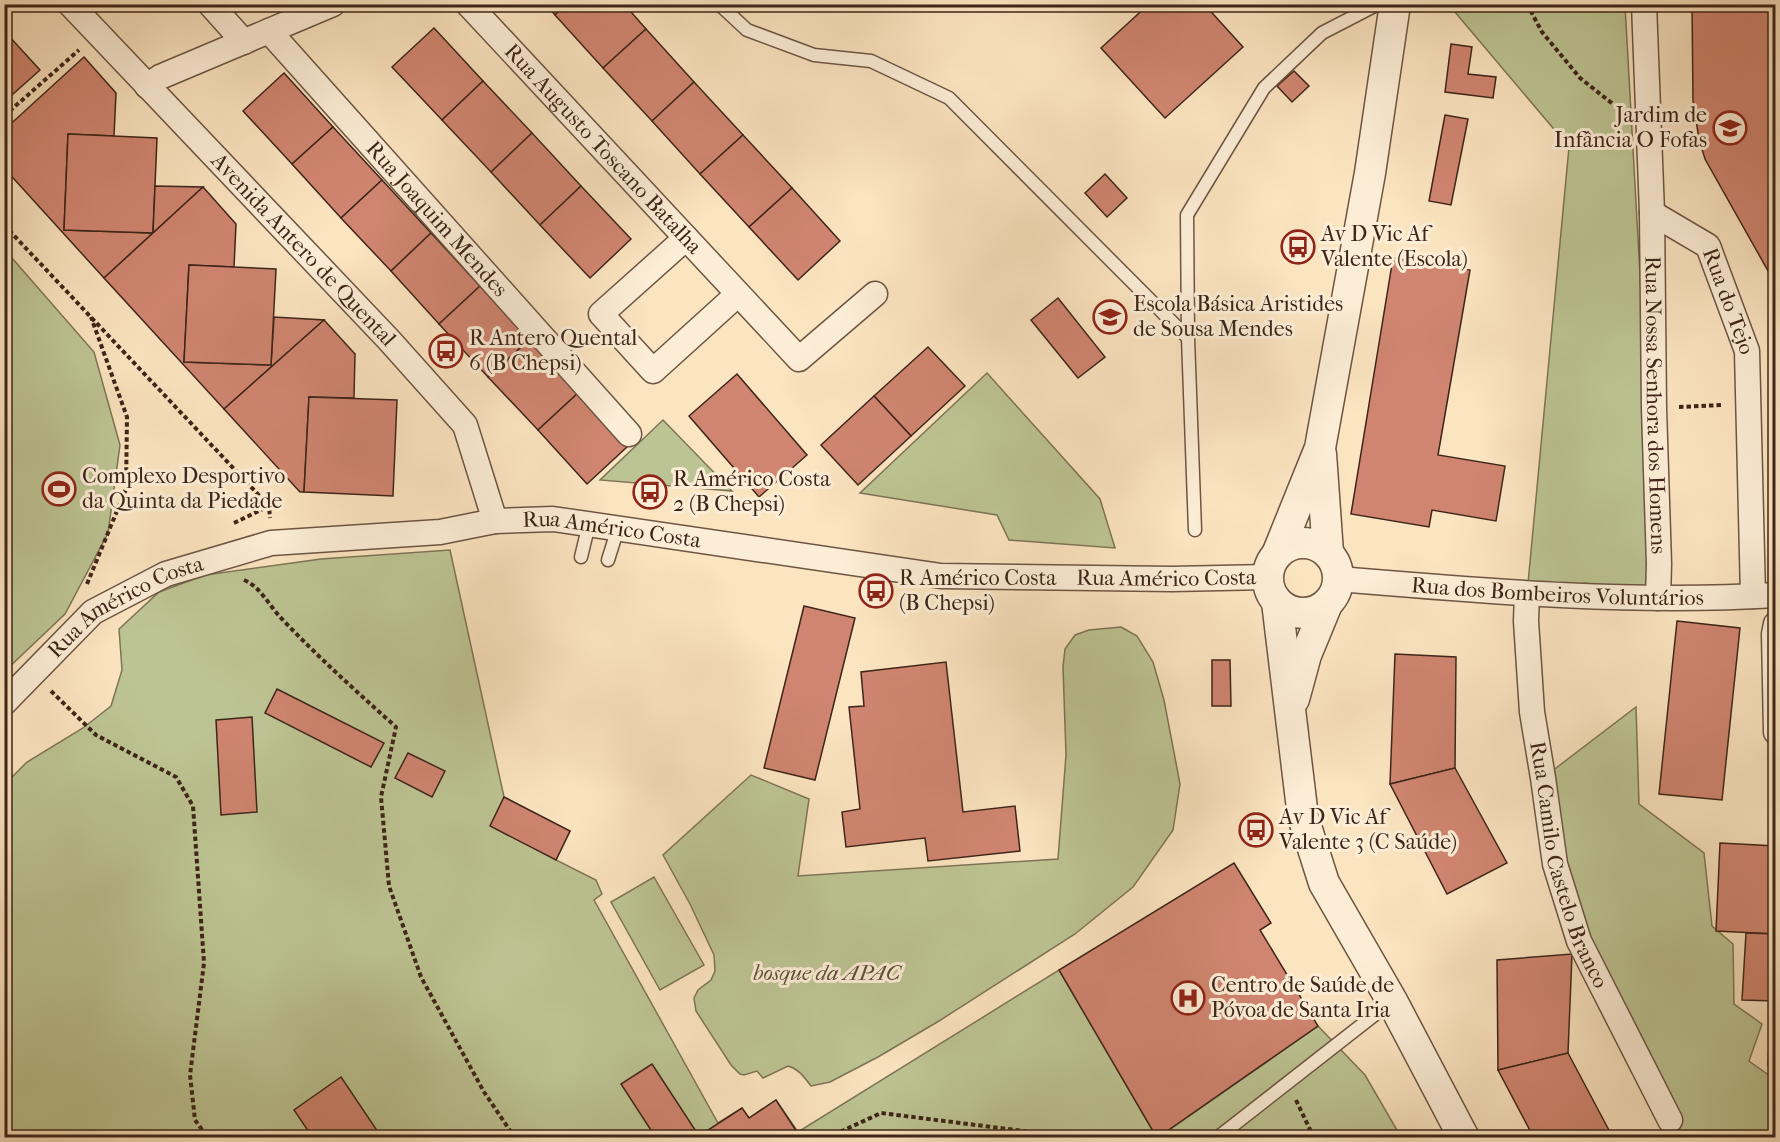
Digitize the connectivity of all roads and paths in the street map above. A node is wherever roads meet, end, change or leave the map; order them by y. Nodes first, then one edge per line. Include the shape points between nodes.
1 (70, 4) edge
2 (210, 4) edge
3 (333, 4) edge
4 (468, 4) edge
5 (719, 4) edge
6 (1378, 4) edge
7 (1395, 4) edge
8 (1527, 4) edge
9 (1644, 4) edge
10 (269, 31) junction
11 (98, 33) junction
12 (244, 42) junction
13 (147, 86) junction
14 (1647, 106) junction
15 (4, 116) edge
16 (1652, 213) junction
17 (4, 225) edge
18 (686, 238) junction
19 (738, 294) junction
20 (875, 294) dead end
21 (91, 317) junction
22 (1188, 338) junction
23 (1748, 404) junction
24 (1654, 408) junction
25 (628, 434) dead end
26 (1320, 448) junction
27 (269, 506) junction
28 (495, 521) junction
29 (589, 524) junction
30 (227, 527) dead end
31 (618, 528) junction
32 (1195, 530) dead end
33 (271, 543) junction
34 (581, 557) dead end
35 (608, 560) dead end
36 (202, 564) junction
37 (1274, 577) junction
38 (1331, 578) junction
39 (85, 588) dead end
40 (1527, 594) junction
41 (1764, 595) edge
42 (1658, 598) junction
43 (1776, 624) edge
44 (34, 673) junction
45 (4, 703) edge
46 (1290, 713) junction
47 (1776, 732) edge
48 (1392, 1001) junction
49 (1288, 1083) junction
50 (1670, 1120) dead end
51 (208, 1137) edge
52 (515, 1137) edge
53 (827, 1137) edge
54 (1079, 1137) edge
55 (1217, 1137) edge
56 (1314, 1137) edge
57 (1464, 1137) edge

1 - 11 street, Avenida Antero de Quental
2 - 12 street
3 - 10 street
4 - 18 street, Rua Augusto Toscano Batalha
5 - 22 lane via 747,30 814,55 871,61 949,98
6 - 22 lane via 1322,33 1264,88 1187,215
7 - 26 street via 1370,173
8 - 14 path via 1542,32 1580,78 1618,108
9 - 14 street
10 - 12 street
10 - 25 street, Rua Joaquim Mendes
11 - 13 street, Avenida Antero de Quental
11 - 15 path
12 - 13 street
13 - 28 street, Avenida Antero de Quental via 465,425
14 - 16 street
16 - 23 street, Rua do Tejo via 1708,246 1747,351
16 - 24 street, Rua Nossa Senhora dos Homens
17 - 21 path
18 - 19 street, Rua Augusto Toscano Batalha
18 - 19 street via 601,314 653,371
19 - 20 street, Rua Augusto Toscano Batalha via 799,359
21 - 27 path
21 - 39 path via 127,417 126,489
22 - 32 lane
23 - 24 path
23 - 41 street, Rua do Tejo
24 - 42 street, Rua Nossa Senhora dos Homens
26 - 37 street
26 - 38 street
27 - 30 path
27 - 33 path
28 - 29 street, Rua Américo Costa via 553,519
28 - 33 street, Rua Américo Costa via 440,532
29 - 31 street, Rua Américo Costa
29 - 34 lane
31 - 35 lane
31 - 37 street, Rua Américo Costa via 941,576
33 - 36 street, Rua Américo Costa
36 - 44 street, Rua Américo Costa via 166,574 93,612
36 - 52 path via 254,584 280,618 396,727 381,797 389,886 421,977 484,1092
37 - 38 street via 1288,546 1298,542 1319,546
37 - 38 street via 1286,609 1296,613 1318,610
37 - 46 street
38 - 40 street, Rua dos Bombeiros Voluntários
38 - 46 street
40 - 42 street, Rua dos Bombeiros Voluntários
40 - 50 street, Rua Camilo Castelo Branco via 1532,712 1555,864 1579,942
41 - 42 street, Rua dos Bombeiros Voluntários
43 - 47 street
44 - 45 street, Rua Américo Costa
44 - 51 path via 96,735 176,777 193,806 204,963 190,1075 195,1120
46 - 48 street via 1303,817 1324,883
48 - 49 lane
48 - 57 street
49 - 55 lane
49 - 56 path
53 - 54 path via 881,1113

